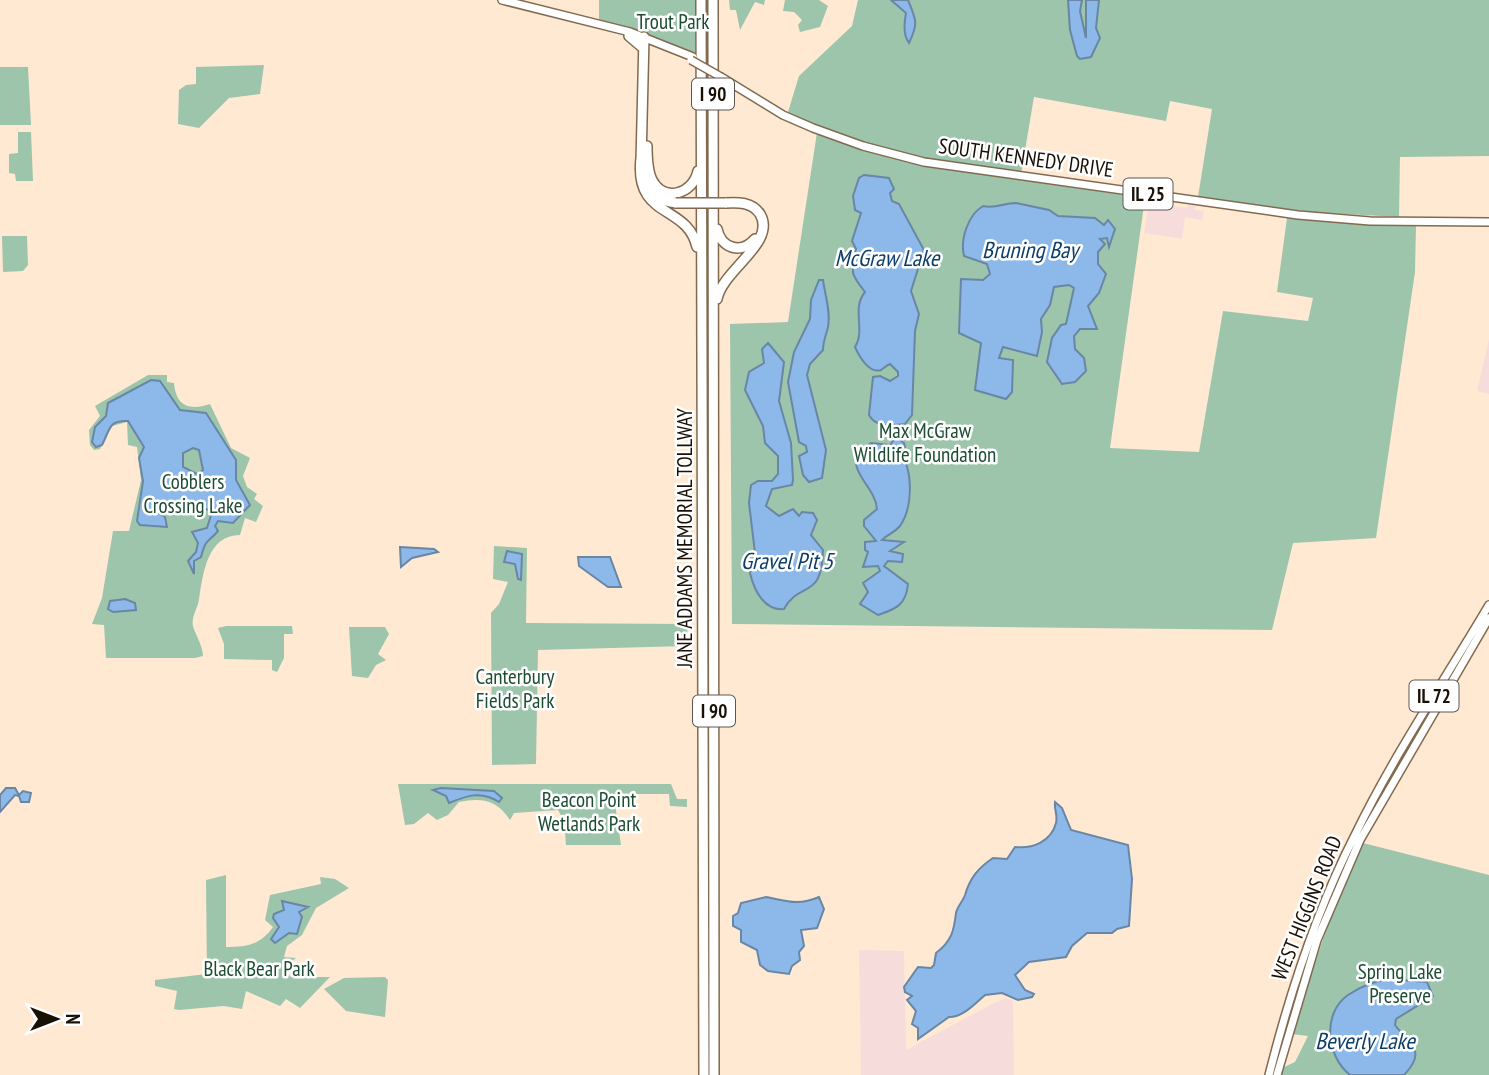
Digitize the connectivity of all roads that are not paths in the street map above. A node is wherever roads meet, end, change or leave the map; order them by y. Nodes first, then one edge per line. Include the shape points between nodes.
1 (502, 0) edge
2 (701, 0) edge
3 (713, 0) edge
4 (597, 24) junction
5 (629, 36) joint
6 (645, 41) junction
7 (646, 127) junction
8 (701, 152) junction
9 (641, 158) junction
10 (714, 188) junction
11 (676, 205) junction
12 (725, 205) junction
13 (1489, 222) edge
14 (714, 321) junction
15 (701, 339) junction
16 (1489, 605) edge
17 (1489, 618) edge
18 (704, 1075) edge
19 (713, 1075) edge
20 (1269, 1075) edge
21 (1277, 1075) edge

1 - 4 main road, IL 25
2 - 8 highway, JANE ADDAMS MEMORIAL TOLLWAY / I 90
3 - 10 highway, JANE ADDAMS MEMORIAL TOLLWAY / I 90
4 - 5 main road, IL 25
4 - 6 main road, IL 25
5 - 6 highway
6 - 7 highway
6 - 9 highway
6 - 13 main road, SOUTH KENNEDY DRIVE / IL 25, bridge via 692,58 813,128 924,162 1238,208 1366,221
7 - 8 highway via 649,173 663,191 677,193 692,186
7 - 11 highway via 648,184 659,198
8 - 15 highway, JANE ADDAMS MEMORIAL TOLLWAY / I 90
9 - 11 highway via 647,192 658,202
9 - 15 highway via 640,177 647,196 687,227 695,239
10 - 12 highway via 721,241 735,249 749,246 758,233 755,217 745,208
10 - 14 highway, JANE ADDAMS MEMORIAL TOLLWAY / I 90
11 - 12 highway, bridge
12 - 14 highway via 740,202 752,207 761,217 764,231 722,284
14 - 19 highway, JANE ADDAMS MEMORIAL TOLLWAY / I 90
15 - 18 highway, JANE ADDAMS MEMORIAL TOLLWAY / I 90
16 - 20 main road, WEST HIGGINS ROAD / IL 72 via 1394,760 1354,836 1317,920
17 - 21 main road, WEST HIGGINS ROAD / IL 72 via 1360,840 1323,925

